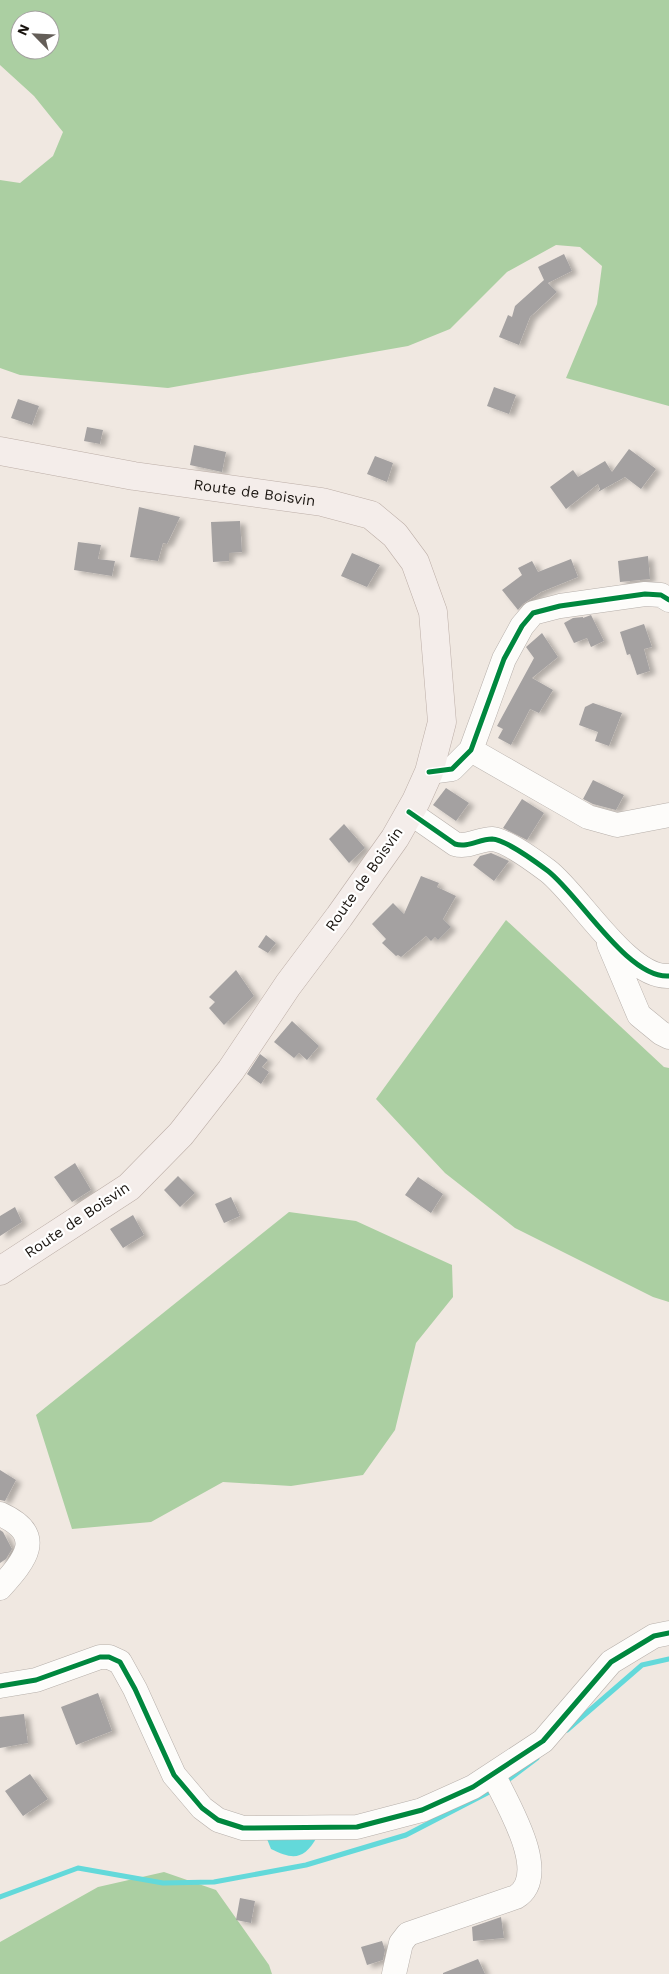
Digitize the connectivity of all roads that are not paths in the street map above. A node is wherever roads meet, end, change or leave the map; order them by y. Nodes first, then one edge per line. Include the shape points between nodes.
1 (0, 451) edge
2 (669, 600) edge
3 (472, 750) junction
4 (429, 772) junction
5 (410, 812) junction
6 (669, 815) edge
7 (603, 931) junction
8 (669, 976) edge
9 (669, 1037) edge
10 (0, 1271) edge
11 (0, 1514) edge
12 (0, 1588) edge
13 (669, 1633) edge
14 (0, 1686) edge
15 (493, 1774) junction
16 (394, 1974) edge

1 - 4 main road, Route de Boisvin via 134,476 322,502 371,515 395,535 415,562 433,612 442,722
2 - 3 street via 661,595 645,594 533,613 504,659
3 - 4 street via 452,769
3 - 6 street via 588,817 603,822 617,825
4 - 5 main road, Route de Boisvin
5 - 7 street via 455,844 463,846 490,839 507,844 549,872
5 - 10 main road, Route de Boisvin via 390,846 288,985 232,1070 181,1134 129,1187
7 - 8 street via 642,968
7 - 9 street via 639,1015
11 - 12 street via 24,1530 29,1544 24,1558
13 - 15 street via 654,1636 611,1662 543,1740
14 - 15 street via 36,1680 100,1657 120,1662 174,1775 202,1808 218,1820 243,1828 357,1827 422,1810
15 - 16 street via 527,1847 531,1871 528,1884 516,1898 408,1934 401,1943

